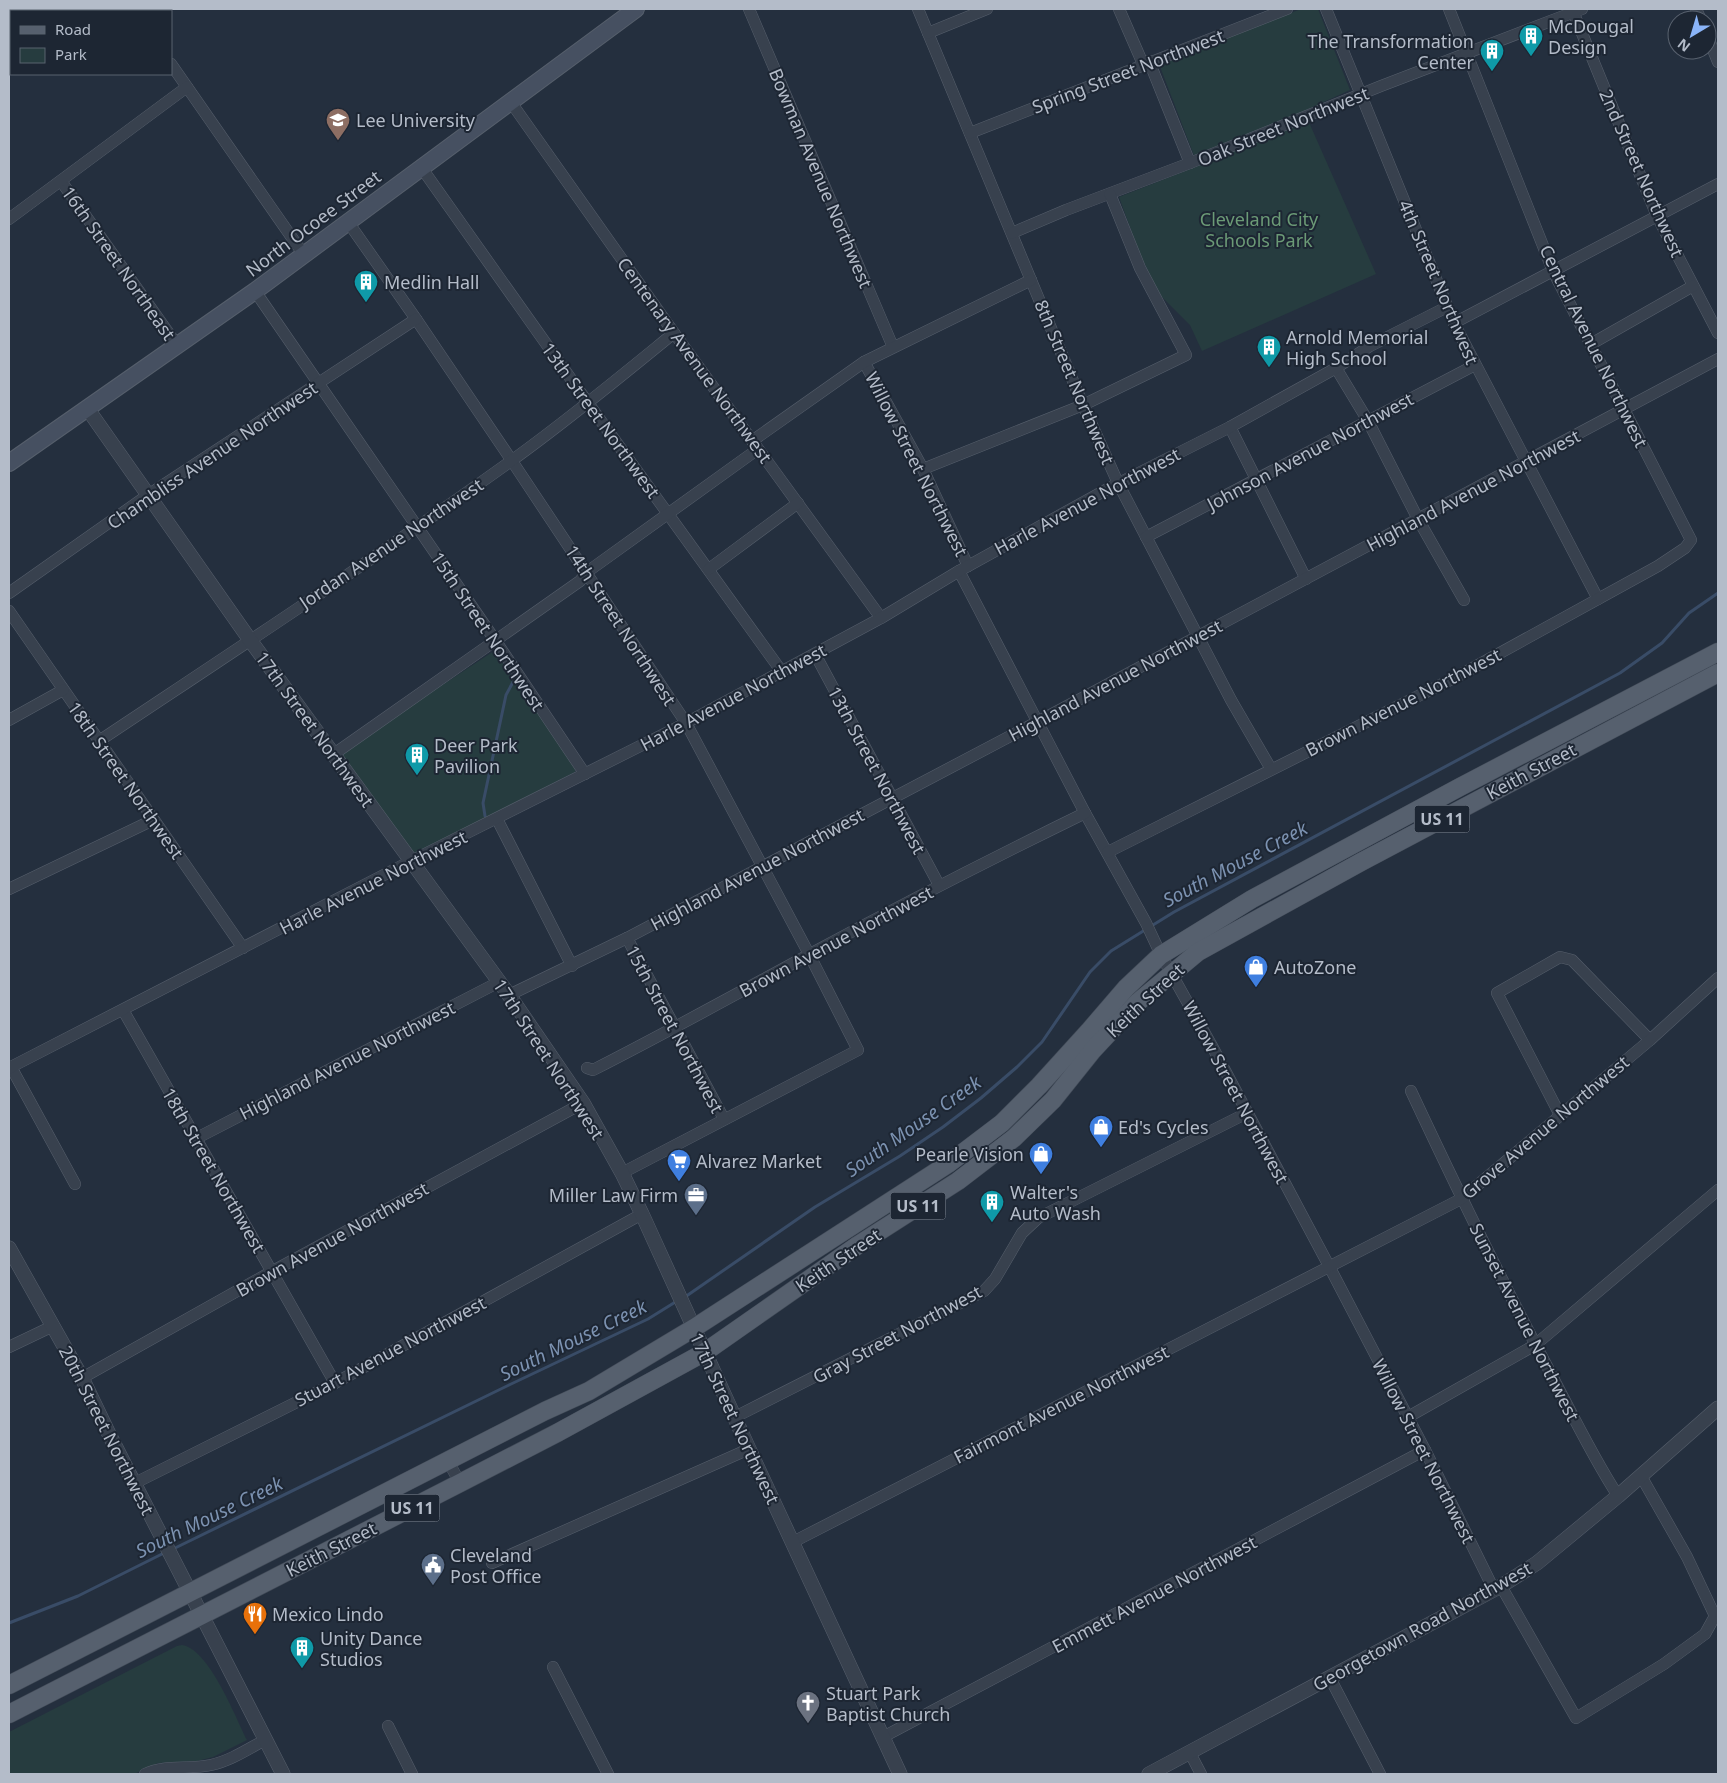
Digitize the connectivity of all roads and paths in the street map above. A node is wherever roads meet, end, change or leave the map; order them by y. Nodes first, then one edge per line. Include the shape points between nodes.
1 (636, 9) edge
2 (749, 9) edge
3 (918, 9) edge
4 (988, 9) edge
5 (1120, 9) edge
6 (1287, 9) edge
7 (1326, 9) edge
8 (1449, 9) edge
9 (1576, 10) edge
10 (928, 33) junction
11 (1467, 53) junction
12 (1146, 63) junction
13 (172, 65) edge
14 (187, 87) junction
15 (1361, 94) junction
16 (510, 101) junction
17 (970, 133) junction
18 (1190, 163) junction
19 (421, 167) junction
20 (61, 181) junction
21 (1718, 184) edge
22 (1110, 194) junction
23 (1657, 216) junction
24 (9, 219) edge
25 (348, 222) junction
26 (1012, 233) junction
27 (304, 255) junction
28 (1553, 271) junction
29 (1032, 280) junction
30 (1693, 286) junction
31 (255, 291) junction
32 (1447, 307) junction
33 (416, 319) junction
34 (1454, 324) junction
35 (674, 333) junction
36 (1718, 333) edge
37 (1591, 344) junction
38 (177, 345) junction
39 (893, 347) junction
40 (1718, 359) edge
41 (864, 362) junction
42 (1475, 365) junction
43 (1336, 368) junction
44 (319, 384) junction
45 (588, 403) junction
46 (1083, 405) junction
47 (87, 408) junction
48 (1625, 410) junction
49 (1368, 421) junction
50 (1230, 427) junction
51 (755, 444) junction
52 (512, 461) junction
53 (9, 463) edge
54 (1526, 463) junction
55 (923, 469) junction
56 (1256, 480) junction
57 (1118, 483) junction
58 (148, 495) junction
59 (798, 503) junction
60 (669, 513) junction
61 (1418, 519) junction
62 (417, 526) junction
63 (1146, 537) junction
64 (1691, 540) joint
65 (964, 568) junction
66 (709, 569) junction
67 (587, 572) junction
68 (1306, 579) junction
69 (9, 593) edge
70 (1598, 599) junction
71 (1464, 600) dead end
72 (9, 611) edge
73 (881, 618) junction
74 (1198, 636) junction
75 (250, 640) junction
76 (495, 640) junction
77 (1718, 652) edge
78 (815, 654) junction
79 (782, 672) junction
80 (1718, 673) edge
81 (63, 690) junction
82 (9, 720) edge
83 (1037, 722) junction
84 (686, 724) junction
85 (99, 741) junction
86 (334, 754) junction
87 (1271, 769) junction
88 (585, 774) junction
89 (1460, 787) junction
90 (892, 798) junction
91 (1469, 804) junction
92 (1085, 812) junction
93 (496, 819) junction
94 (153, 820) junction
95 (1108, 852) junction
96 (411, 861) junction
97 (762, 866) junction
98 (940, 885) junction
99 (9, 890) edge
100 (627, 938) junction
101 (243, 948) junction
102 (809, 954) junction
103 (1161, 955) junction
104 (572, 966) junction
105 (1172, 974) junction
106 (1718, 978) edge
107 (499, 982) junction
108 (509, 995) junction
109 (123, 1010) junction
110 (676, 1028) junction
111 (1650, 1040) junction
112 (10, 1068) edge
113 (587, 1068) dead end
114 (1411, 1091) dead end
115 (582, 1103) junction
116 (1247, 1113) junction
117 (1560, 1115) junction
118 (724, 1119) junction
119 (195, 1139) junction
120 (948, 1164) junction
121 (622, 1173) junction
122 (958, 1181) junction
123 (75, 1184) dead end
124 (1718, 1190) edge
125 (1462, 1199) junction
126 (642, 1214) junction
127 (9, 1248) edge
128 (1329, 1266) junction
129 (271, 1272) junction
130 (691, 1321) junction
131 (53, 1326) junction
132 (1536, 1345) junction
133 (9, 1347) edge
134 (705, 1352) junction
135 (82, 1378) junction
136 (335, 1383) junction
137 (584, 1393) junction
138 (622, 1397) junction
139 (1718, 1408) edge
140 (735, 1417) junction
141 (1408, 1417) junction
142 (748, 1449) junction
143 (1425, 1450) junction
144 (448, 1461) junction
145 (1641, 1476) junction
146 (135, 1483) junction
147 (460, 1483) junction
148 (1618, 1496) junction
149 (298, 1538) junction
150 (346, 1542) junction
151 (792, 1542) junction
152 (492, 1563) dead end
153 (1498, 1588) junction
154 (190, 1593) junction
155 (202, 1617) junction
156 (553, 1666) dead end
157 (1330, 1678) junction
158 (9, 1684) edge
159 (9, 1714) edge
160 (388, 1726) dead end
161 (883, 1737) junction
162 (265, 1740) junction
163 (1190, 1753) junction
164 (145, 1774) edge
165 (283, 1774) edge
166 (412, 1774) edge
167 (608, 1774) edge
168 (900, 1774) edge
169 (1149, 1774) edge
170 (1200, 1774) edge
171 (1380, 1774) edge

1 - 16 main road, North Ocoee Street
2 - 39 street, Bowman Avenue Northwest
3 - 10 street, 8th Street Northwest
4 - 10 street
5 - 12 street
6 - 12 street, Spring Street Northwest
7 - 15 street, 4th Street Northwest
8 - 11 street, Central Avenue Northwest
9 - 11 street, Oak Street Northwest
9 - 23 street, 2nd Street Northwest
10 - 17 street, 8th Street Northwest
11 - 15 street, Oak Street Northwest
11 - 28 street, Central Avenue Northwest
12 - 17 street, Spring Street Northwest
12 - 18 street
13 - 14 street
14 - 20 street
14 - 27 street
15 - 18 street, Oak Street Northwest
15 - 32 street, 4th Street Northwest
16 - 19 main road, North Ocoee Street
16 - 35 street, Centenary Avenue Northwest
17 - 26 street, 8th Street Northwest
18 - 22 street, Oak Street Northwest
19 - 25 main road, North Ocoee Street
19 - 45 street, 13th Street Northwest
20 - 24 street
20 - 38 street, 16th Street Northeast
21 - 23 street
22 - 26 street, Oak Street Northwest
22 - 46 street via 1140,268 1186,355
23 - 28 street
23 - 30 street, 2nd Street Northwest
25 - 27 main road, North Ocoee Street
25 - 33 street, 14th Street Northwest
26 - 29 street, 8th Street Northwest
27 - 31 main road, North Ocoee Street
28 - 34 street
28 - 37 street, Central Avenue Northwest
29 - 39 street
29 - 46 street, 8th Street Northwest
30 - 36 street, 2nd Street Northwest
30 - 37 street
31 - 38 main road, North Ocoee Street
31 - 44 street, 15th Street Northwest
32 - 34 street, 4th Street Northwest
32 - 43 street, Harle Avenue Northwest via 1370,346
33 - 44 street, Chambliss Avenue Northwest
33 - 52 street, 14th Street Northwest
34 - 42 street, 4th Street Northwest
35 - 45 street, Jordan Avenue Northwest
35 - 51 street, Centenary Avenue Northwest
37 - 48 street, Central Avenue Northwest
38 - 47 main road, North Ocoee Street
39 - 41 street
40 - 48 street, Highland Avenue Northwest
41 - 51 street
41 - 55 street, Willow Street Northwest
42 - 49 street, Johnson Avenue Northwest
42 - 54 street, 4th Street Northwest
43 - 49 street
43 - 50 street, Harle Avenue Northwest
44 - 58 street, Chambliss Avenue Northwest
44 - 62 street, 15th Street Northwest
45 - 52 street, Jordan Avenue Northwest
45 - 60 street, 13th Street Northwest
46 - 55 street
46 - 57 street, 8th Street Northwest
47 - 53 main road, North Ocoee Street
47 - 58 street, 17th Street Northwest
48 - 54 street, Highland Avenue Northwest
48 - 64 street, Central Avenue Northwest
49 - 56 street, Johnson Avenue Northwest
49 - 61 street
50 - 56 street
50 - 57 street, Harle Avenue Northwest
51 - 59 street, Centenary Avenue Northwest
51 - 60 street
52 - 62 street, Jordan Avenue Northwest
52 - 67 street, 14th Street Northwest
54 - 61 street, Highland Avenue Northwest
54 - 70 street, 4th Street Northwest
55 - 65 street, Willow Street Northwest
56 - 63 street, Johnson Avenue Northwest
56 - 68 street
57 - 63 street, 8th Street Northwest
57 - 65 street, Harle Avenue Northwest
58 - 69 street, Chambliss Avenue Northwest
58 - 75 street, 17th Street Northwest
59 - 66 street
59 - 73 street, Centenary Avenue Northwest
60 - 66 street, 13th Street Northwest
60 - 67 street
61 - 68 street, Highland Avenue Northwest
61 - 71 street
62 - 75 street, Jordan Avenue Northwest
62 - 76 street, 15th Street Northwest
63 - 74 street, 8th Street Northwest
64 - 70 street, Brown Avenue Northwest via 1686,548 1658,566
65 - 73 street, Harle Avenue Northwest
65 - 83 street, Willow Street Northwest
66 - 79 street, 13th Street Northwest
67 - 76 street via 580,581
67 - 84 street, 14th Street Northwest
68 - 74 street, Highland Avenue Northwest
70 - 87 street, Brown Avenue Northwest via 1460,675
72 - 81 street, 18th Street Northwest
73 - 78 street, Harle Avenue Northwest
74 - 83 street, Highland Avenue Northwest
74 - 87 street, 8th Street Northwest
75 - 85 street, Jordan Avenue Northwest
75 - 86 street, 17th Street Northwest
76 - 86 street
76 - 88 street, 15th Street Northwest
77 - 89 main road, Keith Street / US 11
78 - 79 street, Harle Avenue Northwest
78 - 90 street, 13th Street Northwest
79 - 84 street, Harle Avenue Northwest
80 - 91 main road, Keith Street / US 11
81 - 82 street
81 - 85 street, 18th Street Northwest
83 - 90 street, Highland Avenue Northwest
83 - 92 street, Willow Street Northwest
84 - 88 street, Harle Avenue Northwest
84 - 97 street, 14th Street Northwest
85 - 94 street, 18th Street Northwest
86 - 96 street, 17th Street Northwest
87 - 95 street, Brown Avenue Northwest
88 - 93 street, Harle Avenue Northwest
89 - 91 main road
89 - 103 main road, Keith Street / US 11 via 1252,899
90 - 97 street, Highland Avenue Northwest
90 - 98 street, 13th Street Northwest
91 - 105 main road, Keith Street / US 11 via 1206,947
92 - 95 street, Willow Street Northwest
92 - 98 street, Brown Avenue Northwest
93 - 96 street, Harle Avenue Northwest
93 - 104 street
94 - 99 street
94 - 101 street, 18th Street Northwest
95 - 103 street, Willow Street Northwest
96 - 101 street, Harle Avenue Northwest
96 - 107 street, 17th Street Northwest
97 - 100 street, Highland Avenue Northwest
97 - 102 street, 14th Street Northwest
98 - 102 street, Brown Avenue Northwest
100 - 104 street, Highland Avenue Northwest
100 - 110 street, 15th Street Northwest
101 - 109 street, Harle Avenue Northwest
102 - 110 street, Brown Avenue Northwest
102 - 118 street, 14th Street Northwest via 858,1050
103 - 105 street, Willow Street Northwest
103 - 120 main road, Keith Street / US 11 via 1126,988 1002,1123
104 - 108 street, Highland Avenue Northwest
105 - 116 street, Willow Street Northwest
105 - 122 main road, Keith Street / US 11 via 1138,1002 1093,1050 1053,1100 1014,1138
106 - 111 street, Grove Avenue Northwest
107 - 108 street, 17th Street Northwest
107 - 119 street, Highland Avenue Northwest
108 - 115 street, 17th Street Northwest
109 - 112 street, Harle Avenue Northwest
109 - 119 street, 18th Street Northwest
110 - 113 street, Brown Avenue Northwest via 593,1070
110 - 118 street, 15th Street Northwest
111 - 117 street, Grove Avenue Northwest
111 - 117 street via 1572,960 1560,957 1497,993
112 - 123 street
114 - 125 street, Sunset Avenue Northwest
115 - 121 street, 17th Street Northwest
115 - 129 street, Brown Avenue Northwest
116 - 128 street, Willow Street Northwest
116 - 140 street, Gray Street Northwest via 1038,1218 1022,1232 984,1291
117 - 125 street, Grove Avenue Northwest
118 - 121 street
119 - 129 street, 18th Street Northwest
120 - 122 street
120 - 130 main road, Keith Street / US 11
121 - 126 street, 17th Street Northwest
122 - 134 main road, Keith Street / US 11 via 858,1244
124 - 132 street
125 - 128 street, Grove Avenue Northwest
125 - 132 street, Sunset Avenue Northwest
126 - 130 street, 17th Street Northwest
126 - 136 street, Stuart Avenue Northwest
127 - 131 street, 20th Street Northwest
128 - 141 street, Willow Street Northwest
128 - 151 street, Fairmont Avenue Northwest
129 - 135 street, Brown Avenue Northwest
129 - 136 street, 18th Street Northwest
130 - 134 street, 17th Street Northwest
130 - 137 main road, Keith Street / US 11
131 - 133 street
131 - 135 street, 20th Street Northwest
132 - 141 street
132 - 148 street, Sunset Avenue Northwest
134 - 138 main road, Keith Street / US 11
134 - 140 street, 17th Street Northwest
135 - 146 street, 20th Street Northwest
136 - 146 street, Stuart Avenue Northwest
137 - 138 main road via 600,1392
137 - 144 main road, Keith Street / US 11
138 - 147 main road, Keith Street / US 11
139 - 145 street, Georgetown Road Northwest
140 - 142 street, 17th Street Northwest
141 - 143 street, Willow Street Northwest
142 - 151 street, 17th Street Northwest
142 - 152 street
143 - 153 street, Willow Street Northwest
143 - 161 street, Emmett Avenue Northwest
144 - 147 street
144 - 149 main road, Keith Street / US 11
145 - 148 street, Georgetown Road Northwest
145 - 153 street, Willow Street Northwest via 1687,1556 1715,1616 1705,1634 1664,1664 1576,1718
146 - 154 street, 20th Street Northwest
147 - 150 main road, Keith Street / US 11
148 - 153 street, Georgetown Road Northwest via 1537,1563
149 - 150 main road via 328,1532
149 - 154 main road, Keith Street / US 11
150 - 155 main road, Keith Street / US 11
151 - 161 street, 17th Street Northwest
153 - 157 street, Georgetown Road Northwest
154 - 155 street, 20th Street Northwest
154 - 158 main road, Keith Street / US 11
155 - 159 main road, Keith Street / US 11
155 - 162 street, 20th Street Northwest
156 - 167 street
157 - 163 street, Georgetown Road Northwest
157 - 171 street
160 - 166 street
161 - 168 street, 17th Street Northwest
162 - 164 street via 212,1765 167,1768
162 - 165 street, 20th Street Northwest
163 - 169 street, Georgetown Road Northwest
163 - 170 street

